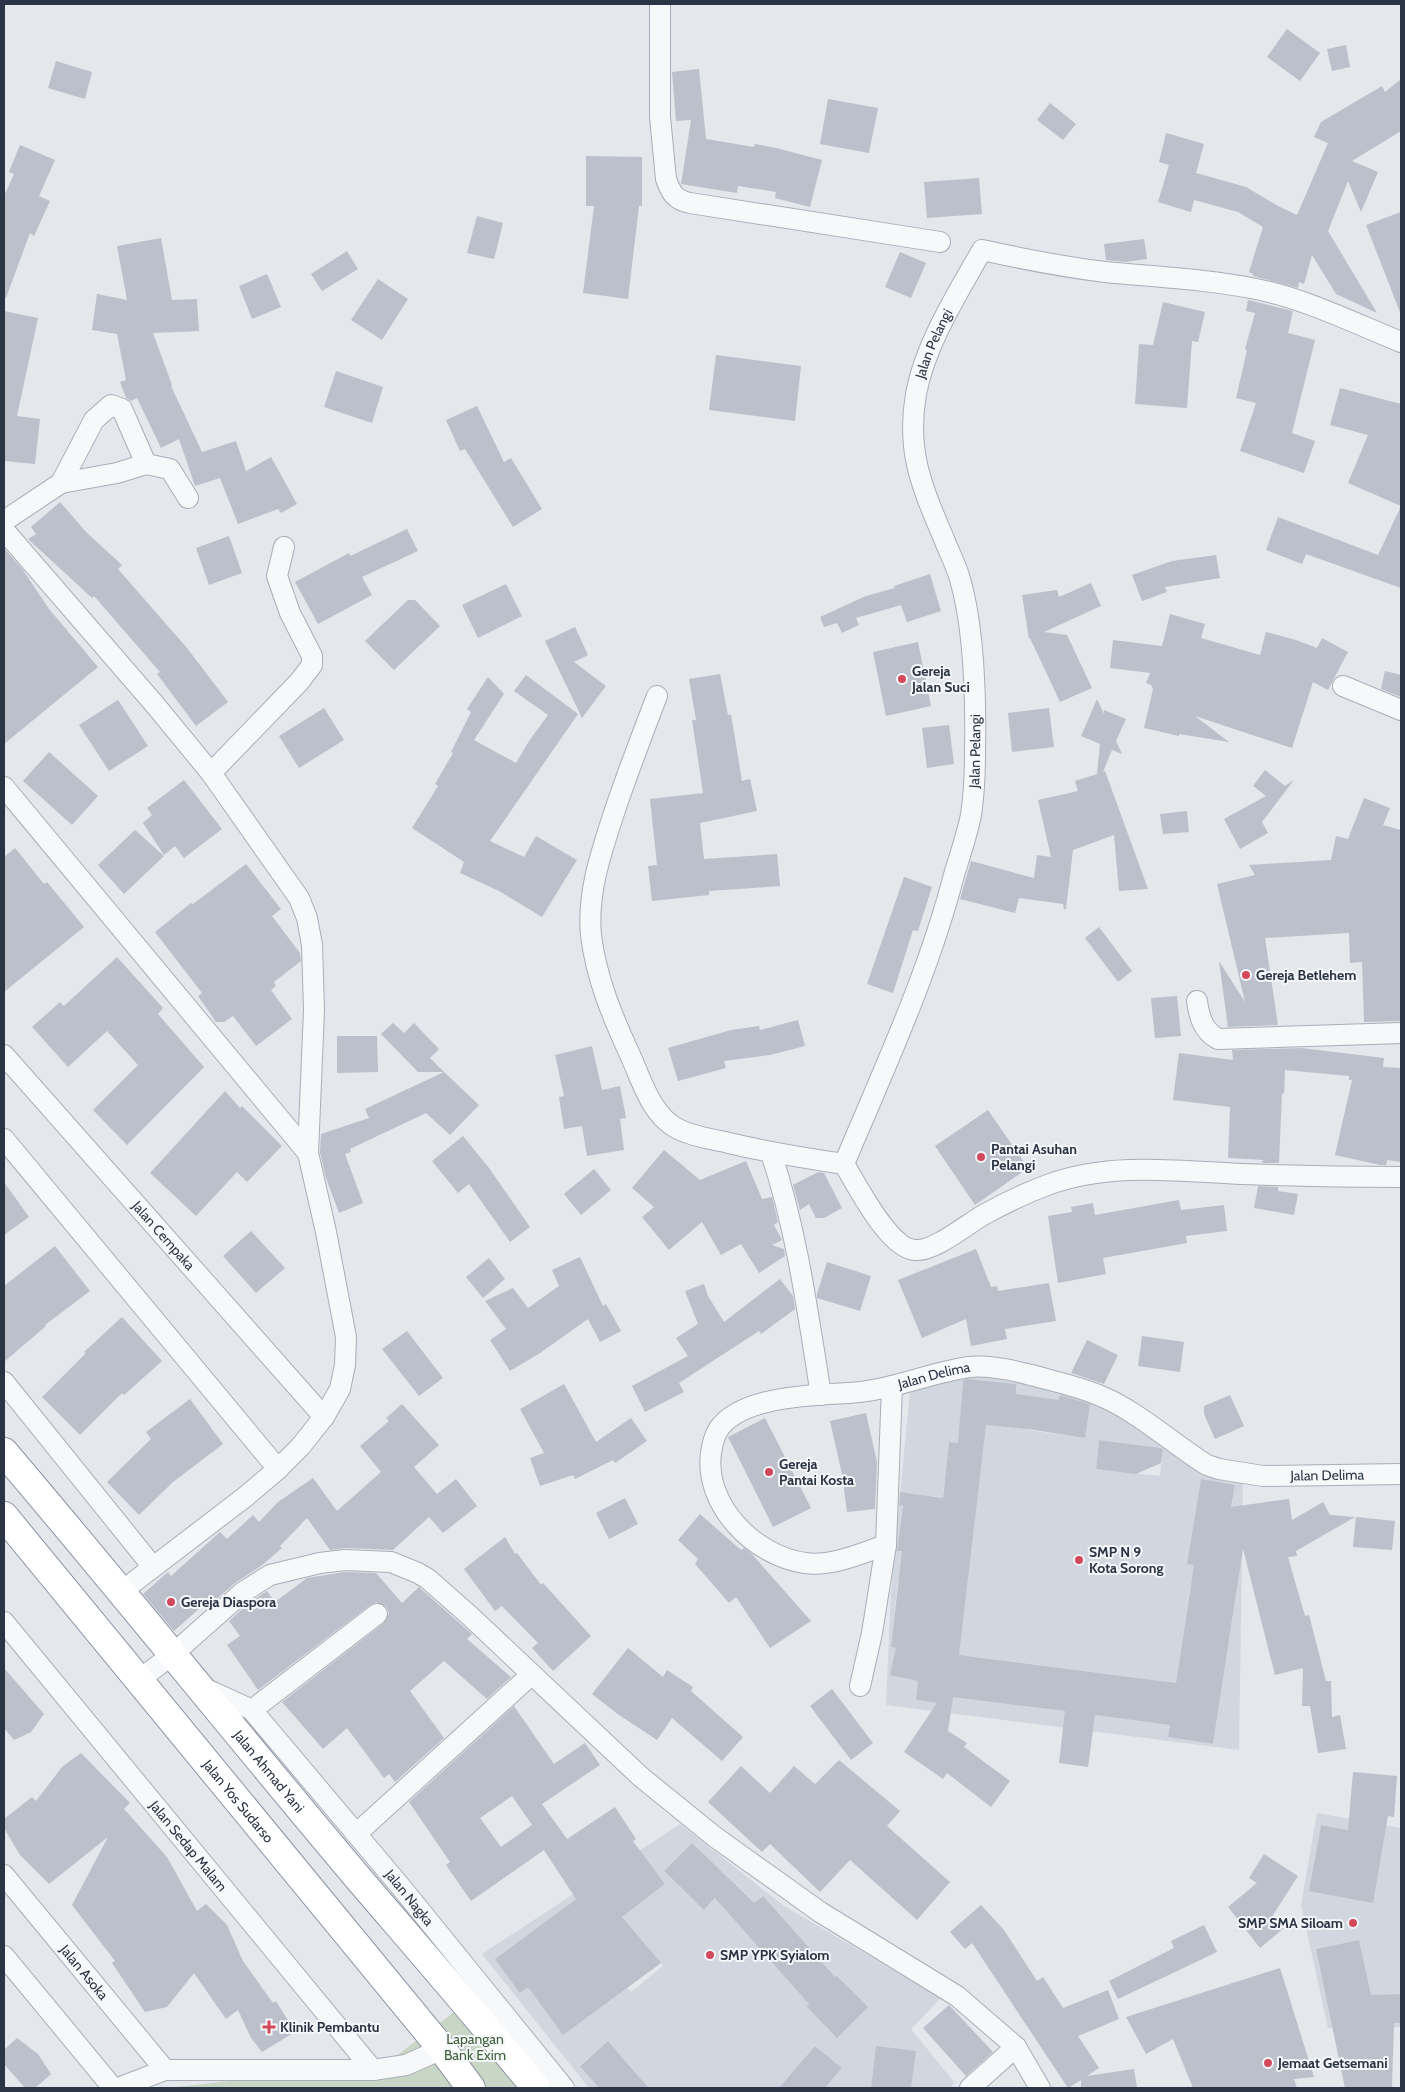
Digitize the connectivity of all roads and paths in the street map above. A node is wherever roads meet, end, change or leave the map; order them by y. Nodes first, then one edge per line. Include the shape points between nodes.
1 (660, 4) edge
2 (940, 242) dead end
3 (1401, 342) edge
4 (146, 464) junction
5 (61, 483) junction
6 (188, 498) dead end
7 (4, 522) edge
8 (4, 530) edge
9 (284, 547) dead end
10 (1344, 686) dead end
11 (657, 696) dead end
12 (1401, 710) edge
13 (210, 773) junction
14 (4, 787) edge
15 (1197, 1001) dead end
16 (1401, 1032) edge
17 (4, 1055) edge
18 (4, 1139) edge
19 (308, 1153) junction
20 (771, 1153) junction
21 (844, 1164) junction
22 (1401, 1177) edge
23 (4, 1382) edge
24 (892, 1386) junction
25 (821, 1395) junction
26 (324, 1417) junction
27 (4, 1452) edge
28 (278, 1469) junction
29 (1401, 1474) edge
30 (4, 1516) edge
31 (886, 1545) junction
32 (153, 1567) junction
33 (122, 1591) junction
34 (377, 1614) dead end
35 (4, 1622) edge
36 (173, 1654) junction
37 (531, 1675) junction
38 (139, 1680) junction
39 (198, 1685) junction
40 (860, 1686) dead end
41 (252, 1710) junction
42 (356, 1834) junction
43 (4, 1875) edge
44 (4, 1956) edge
45 (1016, 2047) junction
46 (442, 2049) junction
47 (165, 2070) junction
48 (372, 2070) junction
49 (113, 2088) edge
50 (118, 2088) edge
51 (471, 2088) edge
52 (536, 2088) edge
53 (564, 2088) edge
54 (970, 2088) edge
55 (1040, 2088) edge

1 - 2 street via 660,117 666,179 677,199
3 - 21 street, Jalan Pelangi via 1297,300 1257,289 1187,278 1104,271 982,250 920,374 913,432 920,481 960,577 967,610 974,687 975,753 971,814 921,982
4 - 5 street
4 - 5 street via 122,408 111,405 94,420
4 - 6 street via 170,469
5 - 7 street
8 - 13 street via 137,683
9 - 13 street via 277,576 290,613 312,656 312,665
10 - 12 street
11 - 20 street via 629,768 597,868 591,900 591,934 596,964 619,1031 643,1086 661,1115 678,1129
13 - 19 street via 298,898 307,918 312,945 314,1010
14 - 19 street
15 - 16 street via 1205,1027 1218,1038
17 - 26 street, Jalan Cempaka
18 - 28 street
19 - 26 street via 346,1337 340,1389
20 - 21 street
20 - 25 street via 795,1241
21 - 22 street via 876,1218 902,1246 913,1251 932,1246 985,1214 1049,1184 1075,1177 1163,1169 1316,1177
23 - 32 street
24 - 25 street, Jalan Delima via 867,1392
24 - 29 street, Jalan Delima via 971,1367 995,1368 1097,1394 1139,1418 1207,1465 1219,1469 1263,1476
24 - 31 street
25 - 31 street, Jalan Delima via 771,1401 743,1410 728,1420 718,1431 712,1447 711,1480 718,1497 750,1539 785,1558 822,1563
26 - 28 street
27 - 33 highway, Jalan Ahmad Yani
28 - 32 street
30 - 38 highway, Jalan Yos Sudarso
31 - 40 street via 874,1624
32 - 33 street
33 - 36 highway, Jalan Ahmad Yani
34 - 41 street
35 - 48 street, Jalan Sedap Malam
36 - 37 street via 243,1592 270,1575 320,1563 370,1560 391,1562 428,1579
36 - 38 street
36 - 39 highway, Jalan Ahmad Yani
37 - 42 street
37 - 45 street via 642,1778 715,1837 820,1912 957,1996
38 - 46 highway, Jalan Yos Sudarso
39 - 41 street
39 - 52 highway, Jalan Ahmad Yani
41 - 42 street, Jalan Nagka
42 - 53 street, Jalan Nagka
43 - 47 street, Jalan Asoka
44 - 49 street
45 - 54 street
45 - 55 street
46 - 48 street via 406,2065
46 - 51 highway, Jalan Yos Sudarso
47 - 48 street
47 - 50 street

